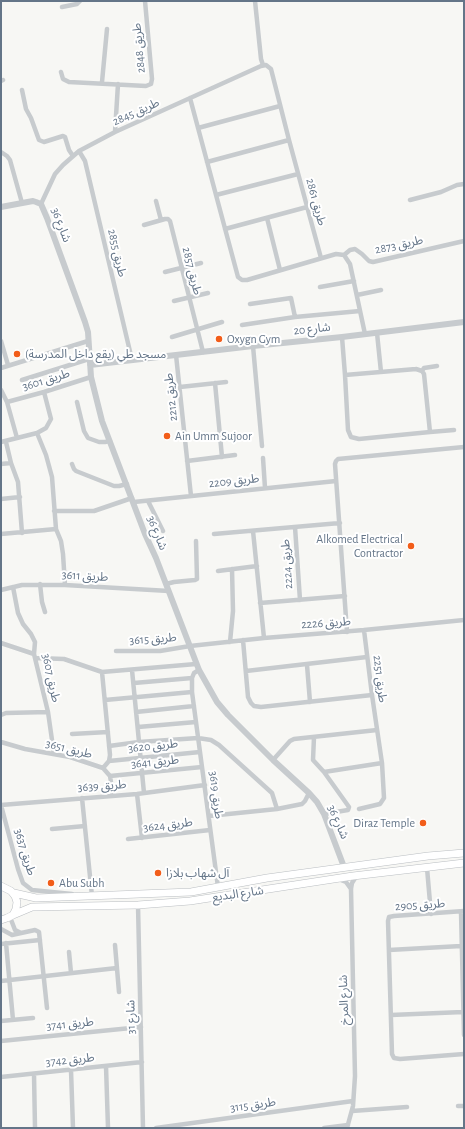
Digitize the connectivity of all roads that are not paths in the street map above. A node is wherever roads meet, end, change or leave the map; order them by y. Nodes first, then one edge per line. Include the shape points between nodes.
1 (80, 1) edge
2 (145, 1) edge
3 (255, 1) edge
4 (62, 7) dead end
5 (107, 29) dead end
6 (263, 65) junction
7 (61, 72) dead end
8 (102, 82) junction
9 (118, 84) junction
10 (22, 90) dead end
11 (190, 98) junction
12 (280, 106) junction
13 (198, 128) junction
14 (115, 132) junction
15 (289, 140) junction
16 (79, 151) junction
17 (1, 152) edge
18 (73, 156) junction
19 (207, 162) junction
20 (298, 174) junction
21 (464, 184) edge
22 (216, 195) junction
23 (156, 200) dead end
24 (410, 200) dead end
25 (22, 203) junction
26 (41, 204) junction
27 (1, 207) edge
28 (307, 207) junction
29 (267, 218) junction
30 (161, 220) junction
31 (144, 225) dead end
32 (225, 229) junction
33 (464, 241) edge
34 (344, 255) junction
35 (320, 258) junction
36 (201, 263) dead end
37 (181, 268) junction
38 (280, 270) junction
39 (166, 272) dead end
40 (354, 281) junction
41 (320, 287) dead end
42 (381, 290) dead end
43 (208, 293) dead end
44 (357, 295) junction
45 (189, 298) junction
46 (174, 301) dead end
47 (250, 304) dead end
48 (360, 311) junction
49 (295, 317) junction
50 (222, 322) dead end
51 (464, 322) edge
52 (242, 325) dead end
53 (197, 330) junction
54 (377, 333) junction
55 (365, 334) junction
56 (172, 337) dead end
57 (342, 337) junction
58 (88, 341) junction
59 (1, 344) edge
60 (253, 346) junction
61 (202, 352) junction
62 (176, 355) junction
63 (132, 360) junction
64 (90, 362) junction
65 (8, 365) junction
66 (437, 366) dead end
67 (1, 368) edge
68 (422, 371) junction
69 (381, 372) junction
70 (345, 375) junction
71 (91, 377) junction
72 (22, 380) dead end
73 (226, 382) dead end
74 (215, 383) junction
75 (180, 387) junction
76 (1, 390) edge
77 (44, 392) junction
78 (6, 402) junction
79 (77, 402) dead end
80 (454, 430) dead end
81 (430, 432) junction
82 (37, 433) junction
83 (17, 438) junction
84 (110, 441) junction
85 (3, 442) edge
86 (262, 446) dead end
87 (464, 447) edge
88 (235, 455) dead end
89 (222, 457) junction
90 (263, 458) dead end
91 (187, 461) junction
92 (11, 463) junction
93 (1, 464) edge
94 (72, 464) dead end
95 (336, 481) junction
96 (127, 484) junction
97 (266, 488) junction
98 (191, 496) junction
99 (20, 497) junction
100 (1, 499) edge
101 (133, 500) junction
102 (148, 501) junction
103 (54, 511) junction
104 (340, 523) junction
105 (295, 527) junction
106 (56, 529) junction
107 (164, 531) dead end
108 (253, 531) junction
109 (22, 533) junction
110 (1, 534) edge
111 (214, 534) dead end
112 (196, 541) dead end
113 (257, 566) junction
114 (232, 569) junction
115 (218, 571) dead end
116 (40, 584) junction
117 (166, 584) junction
118 (65, 585) junction
119 (13, 587) junction
120 (1, 590) edge
121 (169, 591) junction
122 (345, 596) junction
123 (300, 600) junction
124 (260, 603) junction
125 (45, 612) dead end
126 (464, 620) edge
127 (364, 630) junction
128 (347, 632) junction
129 (264, 638) junction
130 (243, 640) junction
131 (230, 642) junction
132 (1, 643) edge
133 (190, 646) junction
134 (116, 651) dead end
135 (35, 656) junction
136 (367, 657) junction
137 (307, 664) junction
138 (197, 667) junction
139 (132, 670) junction
140 (246, 671) junction
141 (102, 672) junction
142 (192, 678) junction
143 (134, 683) junction
144 (192, 692) junction
145 (372, 695) junction
146 (135, 698) junction
147 (105, 700) junction
148 (310, 702) junction
149 (194, 706) junction
150 (48, 712) junction
151 (136, 712) junction
152 (1, 715) edge
153 (196, 722) junction
154 (138, 727) junction
155 (377, 730) junction
156 (108, 732) junction
157 (72, 734) dead end
158 (314, 737) junction
159 (198, 738) junction
160 (1, 742) edge
161 (139, 742) junction
162 (109, 746) junction
163 (200, 752) junction
164 (54, 754) junction
165 (141, 758) junction
166 (273, 760) junction
167 (109, 761) junction
168 (382, 763) junction
169 (202, 767) junction
170 (103, 768) junction
171 (324, 772) junction
172 (142, 773) junction
173 (110, 776) junction
174 (204, 785) junction
175 (144, 793) junction
176 (309, 793) junction
177 (137, 794) junction
178 (113, 795) junction
179 (82, 798) junction
180 (1, 805) edge
181 (277, 809) junction
182 (359, 809) dead end
183 (324, 814) junction
184 (208, 816) junction
185 (85, 826) junction
186 (52, 829) dead end
187 (210, 830) junction
188 (142, 838) junction
189 (128, 839) dead end
190 (464, 853) edge
191 (464, 864) edge
192 (344, 867) junction
193 (427, 868) junction
194 (357, 876) junction
195 (335, 879) junction
196 (1, 882) edge
197 (1, 886) edge
198 (218, 887) junction
199 (351, 888) junction
200 (11, 891) junction
201 (92, 896) junction
202 (138, 906) junction
203 (462, 911) edge
204 (431, 914) junction
205 (11, 916) junction
206 (1, 920) edge
207 (1, 930) edge
208 (21, 934) junction
209 (40, 940) junction
210 (4, 943) edge
211 (115, 945) dead end
212 (461, 946) junction
213 (389, 950) junction
214 (69, 952) dead end
215 (117, 968) junction
216 (71, 973) junction
217 (44, 976) junction
218 (10, 980) junction
219 (1, 981) edge
220 (119, 992) dead end
221 (47, 1008) dead end
222 (463, 1012) edge
223 (391, 1015) junction
224 (32, 1018) dead end
225 (13, 1020) junction
226 (1, 1021) edge
227 (141, 1027) junction
228 (464, 1035) edge
229 (1, 1041) edge
230 (464, 1054) edge
231 (142, 1062) junction
232 (106, 1066) junction
233 (71, 1070) junction
234 (34, 1074) junction
235 (1, 1077) edge
236 (353, 1101) junction
237 (458, 1106) dead end
238 (464, 1106) edge
239 (407, 1107) dead end
240 (352, 1111) junction
241 (347, 1126) edge
242 (35, 1128) edge
243 (73, 1128) edge
244 (108, 1128) edge
245 (143, 1128) edge
246 (156, 1128) edge
247 (164, 1128) edge
248 (324, 1128) edge

1 - 4 street
2 - 9 street, طريق 2848 via 152,82 146,86
3 - 6 street via 260,59
5 - 8 street
6 - 11 street, طريق 2845
6 - 12 street, طريق 2861 via 272,71
7 - 8 street, طريق 2848 via 67,81
8 - 9 street, طريق 2848
9 - 14 street
10 - 18 street via 26,109 39,140 44,142 63,136
11 - 13 street
11 - 14 street, طريق 2845
12 - 13 street
12 - 15 street, طريق 2861
13 - 19 street
14 - 16 street, طريق 2845
15 - 19 street
15 - 20 street, طريق 2861
16 - 18 street, طريق 2845
16 - 63 street, طريق 2855 via 85,161
17 - 25 street via 10,160
18 - 26 street, طريق 2845 via 55,174
19 - 22 street
20 - 22 street
20 - 28 street, طريق 2861
21 - 24 street
22 - 32 street
23 - 30 street
25 - 26 street, شارع 36 via 33,201
25 - 27 street, شارع 36
26 - 58 street, شارع 36 via 85,322
28 - 29 street
28 - 35 street, طريق 2861
29 - 32 street
29 - 38 street
30 - 31 street
30 - 37 street, طريق 2857 via 170,221
32 - 38 street via 236,273 240,279 247,280
33 - 34 street, طريق 2873 via 373,262 355,249
34 - 35 street
34 - 40 street via 350,264
35 - 38 street
36 - 37 street
37 - 39 street
37 - 45 street, طريق 2857
40 - 41 street
40 - 44 street
42 - 44 street
43 - 45 street
44 - 48 street
45 - 46 street
45 - 53 street, طريق 2857
47 - 49 street via 291,298
48 - 49 street
48 - 55 street
49 - 52 street
50 - 53 street
51 - 54 street, شارع 20
53 - 56 street
53 - 61 street, طريق 2857
54 - 55 street, شارع 20
54 - 69 street
55 - 57 street, شارع 20
57 - 60 street, شارع 20
57 - 70 street
58 - 64 street, شارع 36
58 - 65 street
59 - 65 street
60 - 61 street, شارع 20
60 - 86 street
61 - 62 street, شارع 20
62 - 63 street, شارع 20
62 - 75 street, طريق 2212
63 - 64 street, شارع 20
64 - 71 street, شارع 36
64 - 72 street
65 - 67 street
66 - 68 street via 424,368
68 - 69 street via 416,369
68 - 81 street
69 - 70 street
70 - 81 street via 348,430 351,437 359,439
71 - 77 street, طريق 3601
71 - 84 street, شارع 36
73 - 74 street
74 - 75 street
74 - 89 street
75 - 91 street, طريق 2212
76 - 78 street
77 - 78 street, طريق 3601
77 - 82 street via 51,419 46,428
78 - 83 street
79 - 84 street via 88,438 99,442
80 - 81 street
82 - 83 street
82 - 103 street via 51,472
83 - 85 street
84 - 96 street, شارع 36
85 - 92 street
87 - 95 street via 338,459 335,464
88 - 89 street
89 - 91 street
90 - 97 street
91 - 98 street, طريق 2212
92 - 93 street
92 - 99 street via 18,478
94 - 96 street via 76,471 114,486
95 - 97 street, طريق 2209
95 - 104 street
96 - 101 street, شارع 36
97 - 98 street, طريق 2209
98 - 102 street, طريق 2209
99 - 100 street
99 - 109 street
101 - 102 street, طريق 2209
101 - 103 street, طريق 2209 via 94,511
101 - 117 street, شارع 36
102 - 107 street
103 - 106 street
104 - 105 street, طريق 2224
104 - 122 street
105 - 108 street, طريق 2224
105 - 123 street, طريق 2224
106 - 109 street
106 - 118 street via 62,548
108 - 111 street, طريق 2224
108 - 113 street
109 - 110 street
112 - 117 street via 197,578
113 - 114 street
113 - 124 street
114 - 115 street
114 - 131 street via 233,611
116 - 118 street, طريق 3611
116 - 119 street, طريق 3611
116 - 125 street
117 - 121 street, شارع 36
118 - 121 street, طريق 3611
119 - 120 street, طريق 3611
119 - 135 street, طريق 3607 via 18,613 34,637
121 - 133 street, شارع 36
122 - 123 street, طريق 2224
122 - 128 street
123 - 124 street, طريق 2224
124 - 129 street
126 - 127 street, طريق 2226
127 - 128 street, طريق 2226
127 - 136 street, طريق 2251
128 - 129 street, طريق 2226
129 - 130 street, طريق 2226
130 - 131 street, طريق 2226
130 - 140 street
131 - 133 street, طريق 2226
132 - 135 street
133 - 134 street, طريق 3615 via 160,651
133 - 138 street, شارع 36
135 - 141 street via 64,659
135 - 150 street, طريق 3607
136 - 137 street
136 - 145 street, طريق 2251
137 - 140 street
137 - 148 street
138 - 139 street
138 - 142 street
138 - 166 street, شارع 36 via 220,707
139 - 141 street
139 - 143 street
140 - 148 street via 248,697 254,706
141 - 147 street
142 - 143 street
142 - 144 street, طريق 3619
143 - 146 street
144 - 146 street
144 - 149 street, طريق 3619
145 - 148 street
145 - 155 street, طريق 2251
146 - 147 street
146 - 151 street
147 - 156 street
149 - 151 street
149 - 153 street, طريق 3619
150 - 152 street
150 - 164 street, طريق 3607
151 - 154 street
153 - 154 street
153 - 159 street, طريق 3619
154 - 161 street
155 - 158 street
155 - 168 street, طريق 2251
156 - 157 street
156 - 162 street
158 - 166 street via 290,741
158 - 171 street via 313,760
159 - 161 street
159 - 163 street, طريق 3619
159 - 181 street via 211,740 219,745 272,793
160 - 164 street, طريق 3651
161 - 162 street
161 - 165 street
162 - 167 street
163 - 165 street, طريق 3620
163 - 169 street, طريق 3619
164 - 170 street, طريق 3651
165 - 167 street, طريق 3620
165 - 172 street
166 - 176 street, شارع 36
167 - 170 street
168 - 171 street
168 - 182 street, طريق 2251 via 384,798 380,804
169 - 172 street, طريق 3641
169 - 174 street, طريق 3619
170 - 173 street, طريق 3651
171 - 183 street via 348,804 348,810
172 - 173 street, طريق 3641
172 - 175 street
173 - 178 street
174 - 175 street, طريق 3639
174 - 184 street, طريق 3619
175 - 177 street, طريق 3639
176 - 181 street via 302,804
176 - 183 street, شارع 36
177 - 178 street, طريق 3639
177 - 188 street
178 - 179 street, طريق 3639
179 - 180 street, طريق 3639
179 - 185 street
180 - 201 street, طريق 3637 via 23,883 32,890
181 - 184 street
183 - 192 street, شارع 36
184 - 187 street, طريق 3619
185 - 186 street
185 - 201 street
187 - 188 street, طريق 3624
187 - 198 street, طريق 3619
188 - 189 street, طريق 3624
190 - 192 main road, شارع البديع
191 - 193 main road, شارع البديع
192 - 198 main road, شارع البديع
193 - 194 main road, شارع البديع
193 - 204 street
194 - 195 main road, شارع البديع
194 - 199 street, شارع المرخ
195 - 199 street via 346,882
195 - 202 main road, شارع البديع via 190,901
196 - 200 street
197 - 200 main road, شارع البديع
198 - 201 main road, شارع البديع via 191,892
199 - 236 street, شارع المرخ via 356,1051
200 - 201 main road, شارع البديع via 36,898
200 - 205 main road via 17,902
202 - 205 main road, شارع البديع via 32,907
202 - 227 street, شارع 31
203 - 204 street, طريق 2905
203 - 212 street, طريق 2905
204 - 213 street, طريق 2905 via 389,917
205 - 206 main road, شارع البديع
205 - 208 street via 15,930
207 - 208 street
208 - 209 street via 37,931
209 - 210 street
209 - 217 street
210 - 218 street
211 - 215 street
212 - 213 street
212 - 222 street, طريق 2905
213 - 223 street, طريق 2905
214 - 216 street
215 - 216 street
215 - 220 street
216 - 217 street
217 - 218 street
217 - 221 street
218 - 219 street
218 - 225 street
222 - 223 street
222 - 228 street, طريق 2905
223 - 230 street, طريق 2905 via 394,1058
224 - 225 street
225 - 226 street
227 - 229 street, طريق 3741
227 - 231 street, شارع 31
231 - 232 street, طريق 3742
231 - 245 street, شارع 31
232 - 233 street, طريق 3742
232 - 244 street
233 - 234 street, طريق 3742
233 - 243 street
234 - 235 street, طريق 3742
234 - 242 street
236 - 240 street, شارع المرخ
236 - 247 street, طريق 3115
237 - 238 street
239 - 240 street
240 - 241 street, شارع المرخ
241 - 248 street
246 - 247 street, طريق 3115

